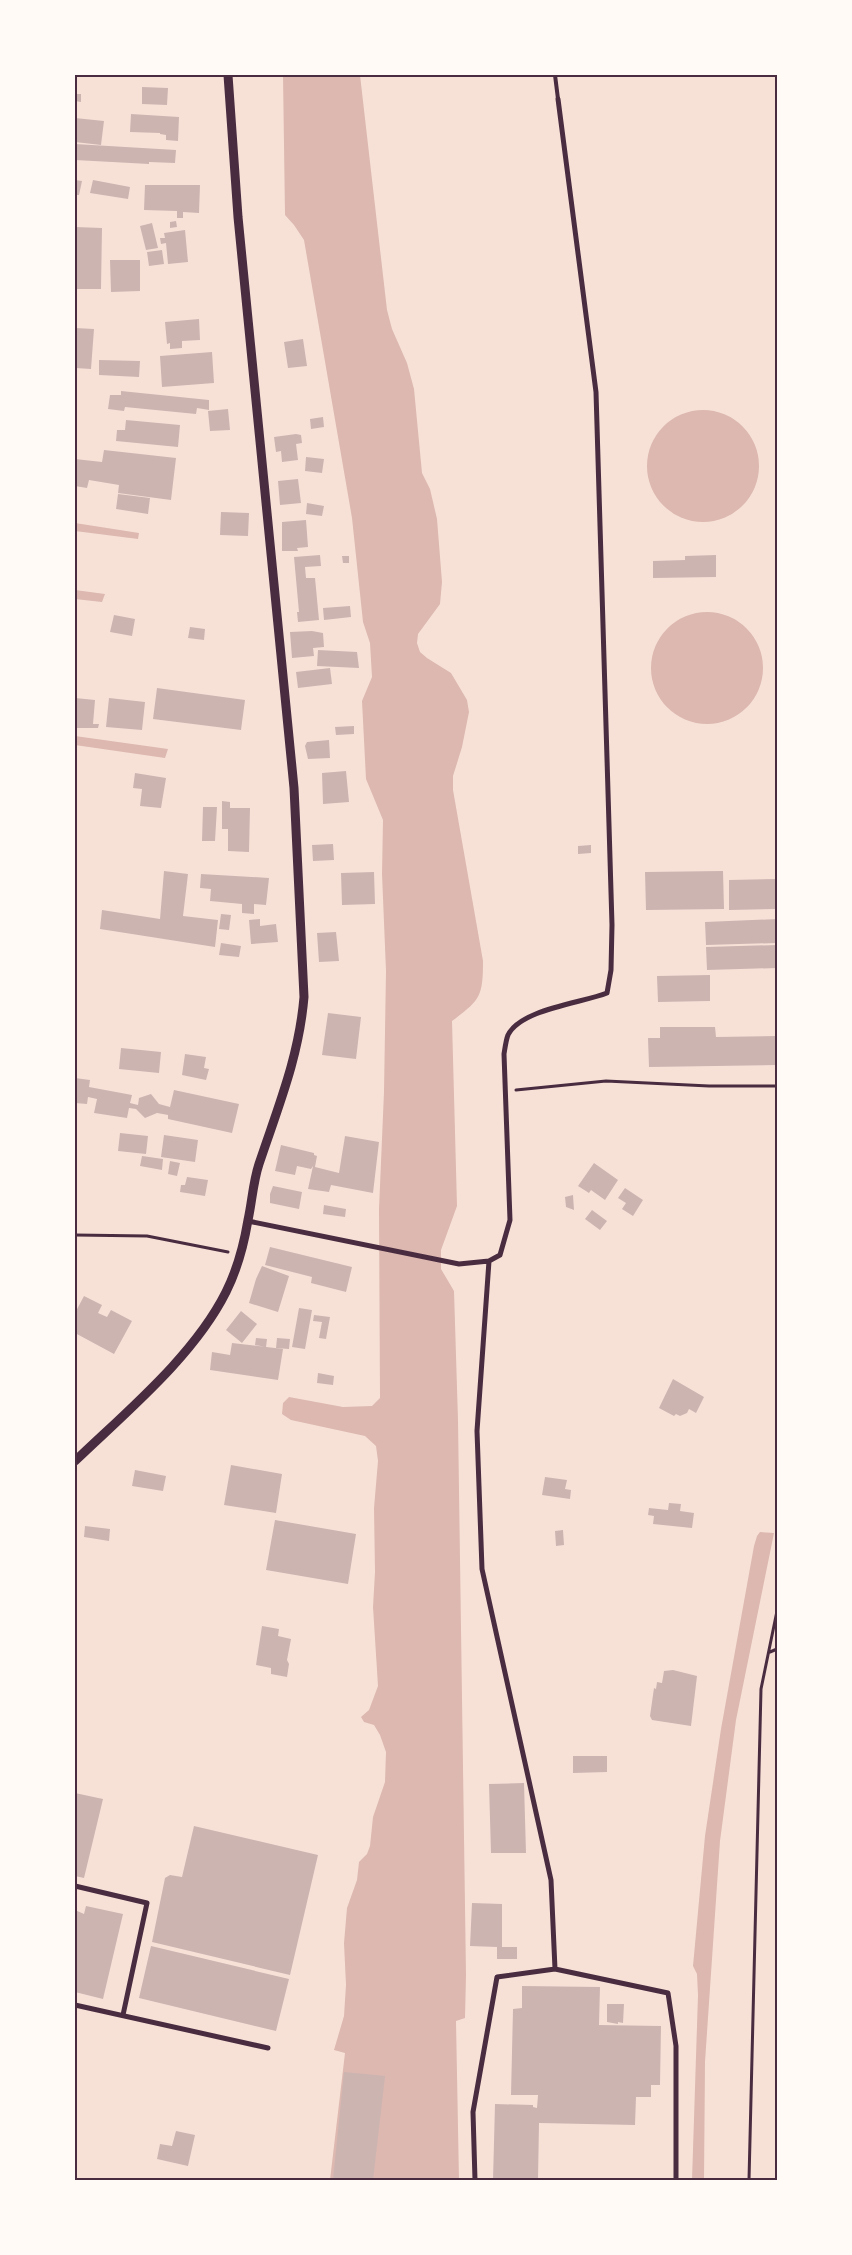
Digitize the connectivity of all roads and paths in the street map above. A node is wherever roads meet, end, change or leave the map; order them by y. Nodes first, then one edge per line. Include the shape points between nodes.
1 (228, 75) edge
2 (555, 75) edge
3 (558, 99) joint
4 (777, 1086) edge
5 (505, 1091) junction
6 (248, 1221) junction
7 (75, 1234) edge
8 (240, 1254) junction
9 (489, 1260) junction
10 (75, 1461) edge
11 (777, 1611) edge
12 (777, 1649) edge
13 (769, 1652) junction
14 (75, 1886) edge
15 (555, 1969) junction
16 (75, 2005) edge
17 (123, 2015) junction
18 (268, 2048) dead end
19 (475, 2180) edge
20 (676, 2180) edge
21 (749, 2180) edge

1 - 6 street via 238,217 294,788 304,996 294,1062 257,1170
2 - 3 lane
3 - 5 street via 596,392 612,970 607,993 542,1012 517,1025 508,1034 504,1054
4 - 5 path via 606,1081
5 - 9 street via 510,1220 500,1254
6 - 8 street
6 - 9 street via 459,1264
7 - 8 path via 147,1236
8 - 10 street via 226,1291 192,1344
9 - 15 street via 477,1431 482,1569 551,1880
11 - 13 path
12 - 13 path
13 - 21 path via 761,1689
14 - 17 street via 147,1903
15 - 19 street via 497,1977 473,2112
15 - 20 street via 668,1993 676,2046
16 - 17 street
17 - 18 street

